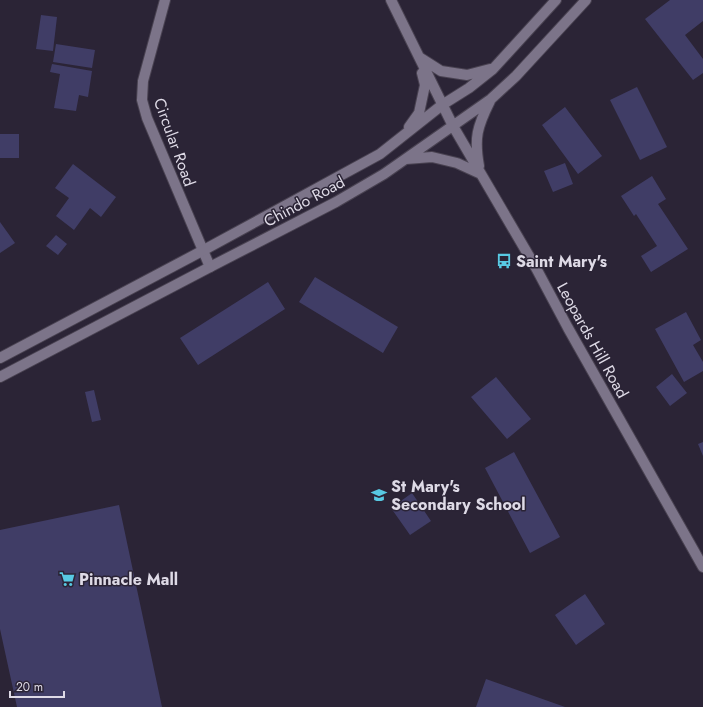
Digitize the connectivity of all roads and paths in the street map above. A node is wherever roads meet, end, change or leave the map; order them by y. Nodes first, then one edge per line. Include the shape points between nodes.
1 (165, 0) edge
2 (391, 0) edge
3 (556, 0) edge
4 (586, 0) edge
5 (419, 57) junction
6 (493, 69) junction
7 (491, 99) junction
8 (442, 105) junction
9 (453, 126) junction
10 (402, 137) junction
11 (406, 159) junction
12 (481, 174) junction
13 (202, 251) junction
14 (210, 267) junction
15 (0, 358) edge
16 (0, 377) edge
17 (703, 567) edge

1 - 13 main road, Circular Road via 143,81 142,100 147,118
2 - 5 main road, Leopards Hill Road
3 - 6 main road, Chindo Road
4 - 7 main road, Chindo Road via 516,76
5 - 6 main road via 441,71 467,75
5 - 8 main road, Leopards Hill Road
5 - 10 main road via 425,85 419,113
6 - 8 main road, Chindo Road
7 - 9 main road, Chindo Road
7 - 12 main road via 479,123 476,148
8 - 9 main road, Leopards Hill Road
8 - 10 main road, Chindo Road
9 - 11 main road, Chindo Road
9 - 12 main road, Leopards Hill Road
10 - 13 main road, Chindo Road via 380,154
11 - 12 main road via 432,157 456,163
11 - 14 main road, Chindo Road via 336,202
12 - 17 main road, Leopards Hill Road
13 - 14 main road, Circular Road
13 - 15 main road, Chindo Road
14 - 16 main road, Chindo Road

